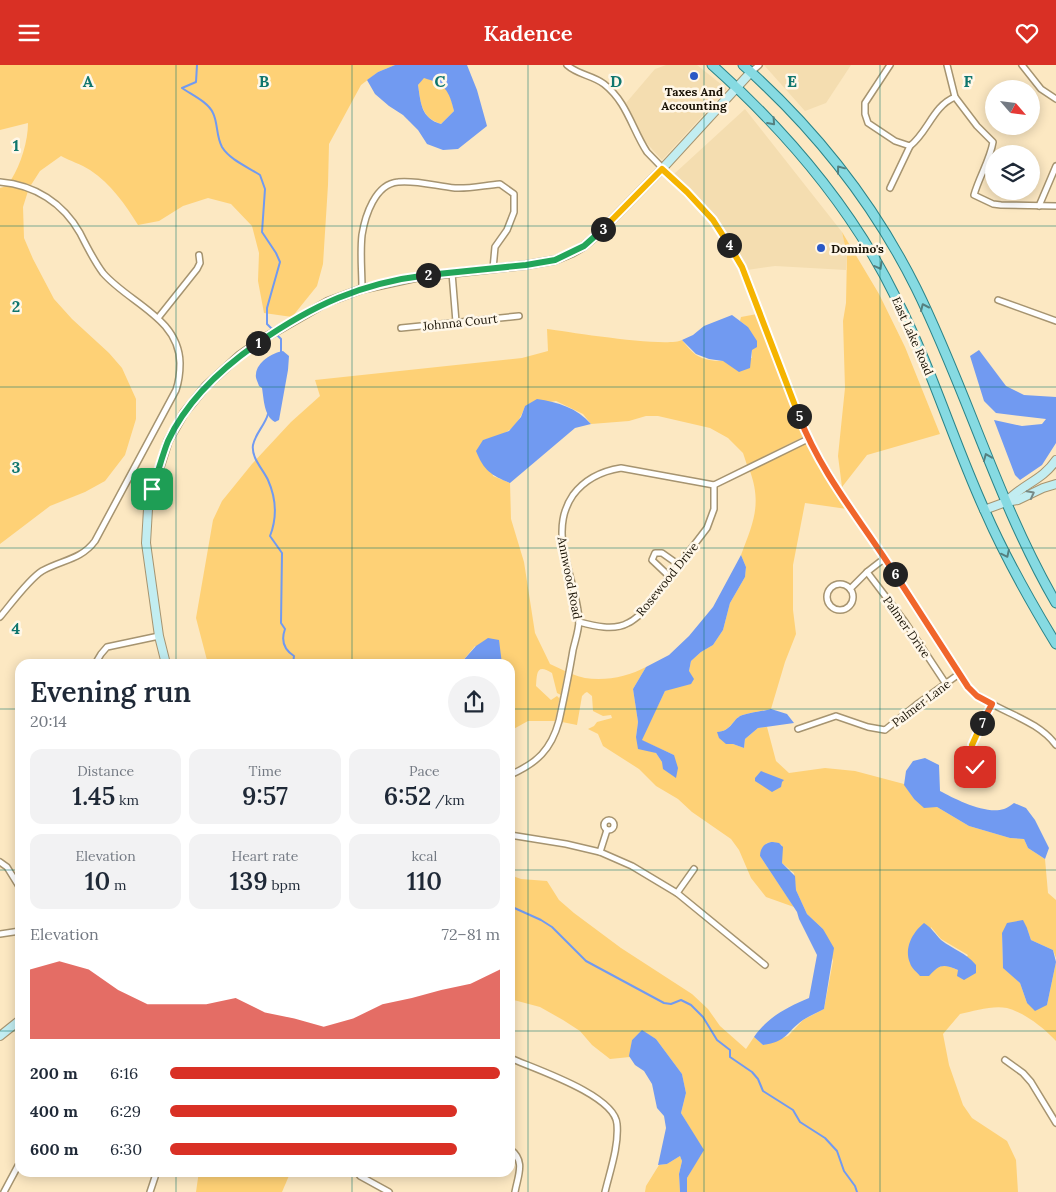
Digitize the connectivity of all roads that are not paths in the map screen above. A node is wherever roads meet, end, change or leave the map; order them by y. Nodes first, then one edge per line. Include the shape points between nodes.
1 (566, 65) edge
2 (712, 65) edge
3 (743, 65) edge
4 (759, 65) edge
5 (890, 65) edge
6 (947, 65) edge
7 (1022, 65) edge
8 (751, 72) junction
9 (737, 88) junction
10 (955, 97) junction
11 (1056, 99) edge
12 (910, 146) junction
13 (1056, 167) edge
14 (662, 169) junction
15 (0, 182) edge
16 (890, 188) dead end
17 (1056, 205) edge
18 (1039, 206) junction
19 (200, 255) dead end
20 (493, 269) junction
21 (452, 273) junction
22 (362, 289) junction
23 (998, 300) dead end
24 (519, 316) dead end
25 (158, 318) junction
26 (1056, 321) edge
27 (456, 322) junction
28 (401, 328) dead end
29 (808, 439) junction
30 (1056, 460) edge
31 (1056, 484) edge
32 (714, 485) junction
33 (1006, 502) junction
34 (984, 511) junction
35 (885, 558) junction
36 (679, 565) junction
37 (867, 572) junction
38 (670, 577) junction
39 (850, 589) junction
40 (1056, 603) edge
41 (0, 617) edge
42 (579, 622) junction
43 (160, 636) junction
44 (1056, 644) edge
45 (98, 659) edge
46 (165, 659) edge
47 (959, 675) junction
48 (946, 684) junction
49 (992, 704) junction
50 (798, 729) dead end
51 (1056, 745) edge
52 (975, 767) dead end
53 (515, 773) edge
54 (607, 830) dead end
55 (515, 836) edge
56 (600, 852) junction
57 (0, 863) edge
58 (694, 869) dead end
59 (15, 879) edge
60 (677, 893) junction
61 (15, 932) edge
62 (0, 935) edge
63 (765, 965) dead end
64 (15, 1024) edge
65 (0, 1036) edge
66 (1005, 1059) dead end
67 (515, 1061) edge
68 (1056, 1123) edge
69 (515, 1153) edge
70 (15, 1171) edge
71 (155, 1177) edge
72 (362, 1177) edge
73 (4, 1192) edge
74 (150, 1192) edge
75 (389, 1192) edge
76 (515, 1192) edge
77 (605, 1192) edge

1 - 14 street via 573,71 595,78 617,96 646,152
2 - 9 main road, East Lake Road
3 - 8 main road, East Lake Road
4 - 8 street
5 - 12 street via 865,103 865,114 868,123 895,141
6 - 10 street
7 - 11 street via 1041,89
8 - 9 street
33 -> 8 main road, East Lake Road via 943,348 897,253 872,212 826,150
9 - 14 street
9 -> 34 main road, East Lake Road via 826,186 878,263 923,357
10 - 12 street via 939,107
10 - 18 street via 993,142 974,195 993,204
12 - 16 street
13 - 18 street
14 - 20 street via 584,246 555,260
14 - 29 street via 713,220 742,267
15 - 25 street via 32,189 59,206 73,222 103,273
17 - 18 street
19 - 25 street via 197,269
20 - 21 street
20 - 22 street via 495,247 514,212 514,194 500,184 457,188 396,182 378,194 367,213 362,235
21 - 22 street
21 - 27 street
22 - 43 street via 326,302 240,355 206,386 184,413 168,441 148,509 146,543
23 - 26 street
24 - 27 street, Johnna Court
25 - 41 street via 178,347 180,369 176,389 150,440 89,548 41,571
27 - 28 street, Johnna Court
29 - 32 street
29 - 35 street
30 - 33 street via 1043,476 1014,493
33 -> 31 street via 1018,501 1043,487
32 - 36 street, Rosewood Drive via 712,520
32 - 42 street, Annwood Road via 621,468 607,470 577,489 562,517 560,529
33 - 34 street
33 - 40 main road, East Lake Road via 1028,553
34 -> 44 main road, East Lake Road via 1025,592
35 - 37 street
35 - 47 street
36 - 38 street, Rosewood Drive
36 - 38 street via 662,553 653,555 652,560
37 - 39 street
37 - 48 street, Palmer Drive
38 - 42 street, Rosewood Drive via 642,613 628,623 605,627
39 - 39 street via 854,597 848,608 840,611 829,605 827,596 834,585 843,584
42 - 53 street, Annwood Road via 555,736 538,759
43 - 45 street via 107,647
43 - 46 street
47 - 48 street, Palmer Lane
47 - 49 street via 977,696
48 - 50 street, Palmer Lane via 885,730 836,716
49 - 51 street via 1039,728
49 - 52 street via 972,745
54 - 56 street
55 - 56 street
56 - 60 street via 632,866
57 - 59 street via 8,867
58 - 60 street
60 - 63 street
61 - 62 street
64 - 65 street
66 - 68 street via 1031,1082
67 - 77 street via 589,1092 614,1114 617,1138
69 - 76 street via 520,1162
70 - 73 street
71 - 74 street
72 - 75 street

